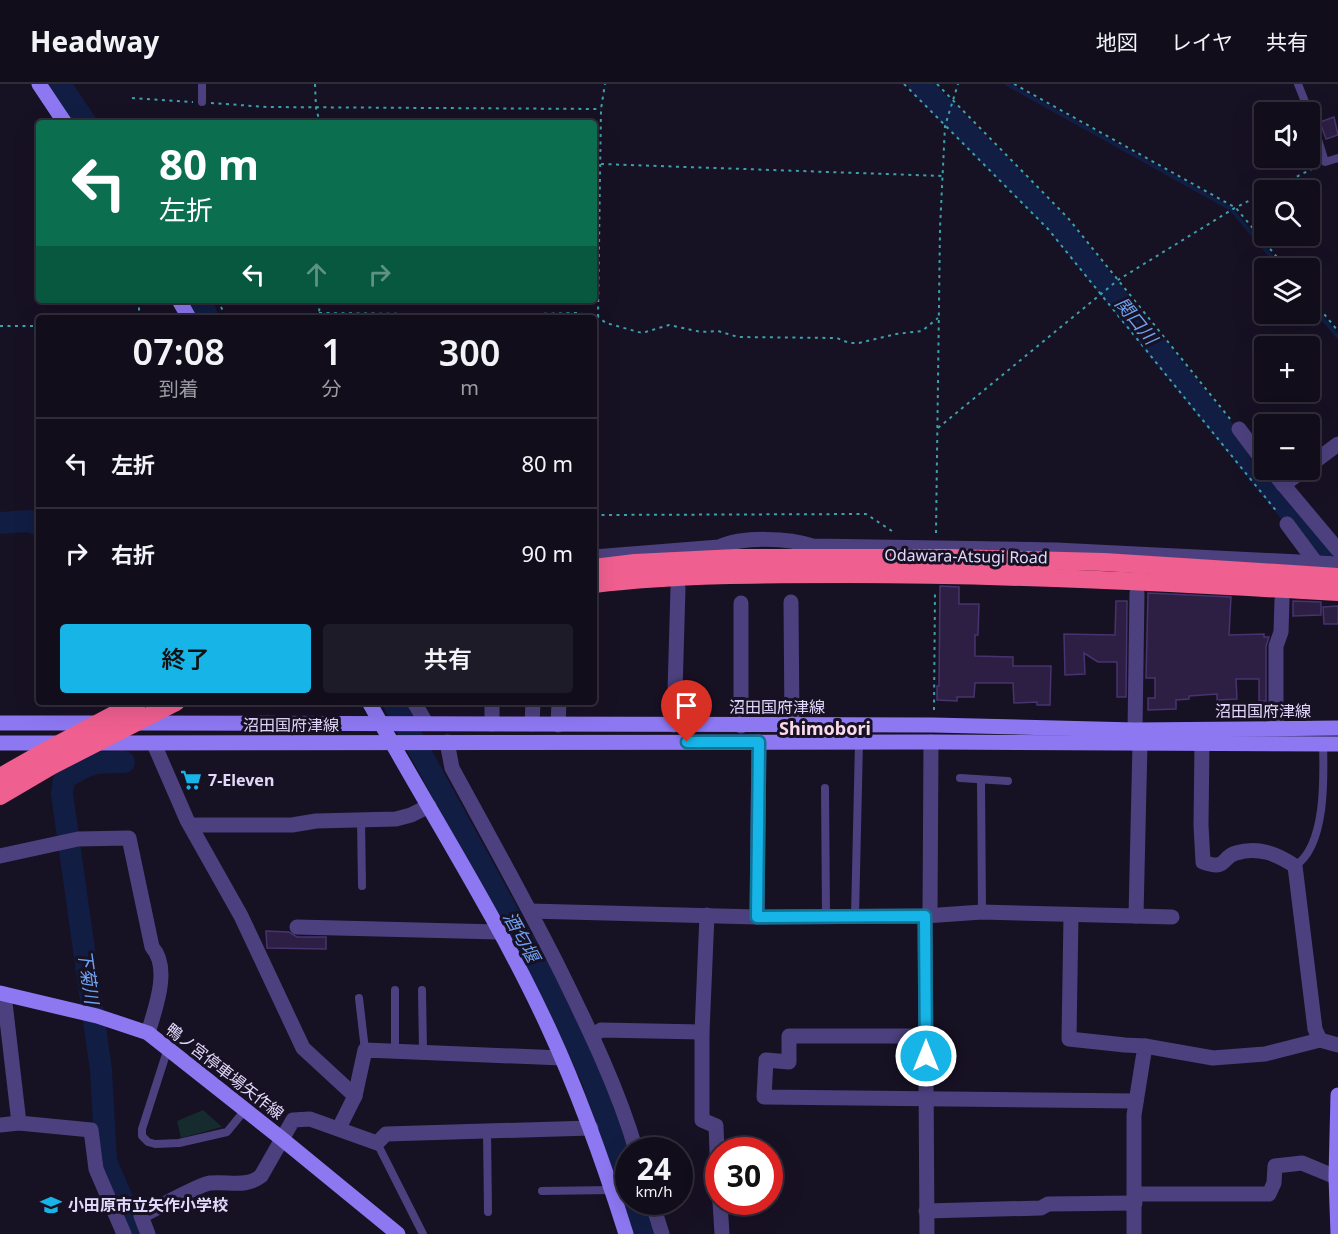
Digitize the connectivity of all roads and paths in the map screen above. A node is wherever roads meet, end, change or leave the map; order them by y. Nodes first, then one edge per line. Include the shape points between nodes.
1 (39, 84) edge
2 (202, 84) edge
3 (315, 84) edge
4 (605, 84) edge
5 (904, 84) edge
6 (937, 84) edge
7 (958, 84) edge
8 (1014, 84) edge
9 (1298, 84) edge
10 (132, 98) dead end
11 (952, 99) junction
12 (202, 102) junction
13 (316, 108) junction
14 (601, 109) junction
15 (63, 120) edge
16 (319, 120) edge
17 (945, 126) junction
18 (1338, 158) edge
19 (1325, 162) junction
20 (601, 164) junction
21 (944, 176) junction
22 (1290, 180) edge
23 (1254, 199) edge
24 (1234, 209) junction
25 (1277, 258) edge
26 (1118, 280) junction
27 (1101, 294) junction
28 (320, 303) edge
29 (1320, 309) edge
30 (319, 313) joint
31 (489, 315) edge
32 (489, 315) edge
33 (588, 315) edge
34 (598, 317) joint
35 (939, 317) junction
36 (0, 326) edge
37 (36, 326) edge
38 (1338, 331) edge
39 (938, 428) junction
40 (1239, 429) joint
41 (1338, 444) edge
42 (1254, 449) edge
43 (1320, 458) edge
44 (1279, 480) edge
45 (1290, 480) edge
46 (1283, 485) junction
47 (597, 515) edge
48 (1287, 524) joint
49 (917, 547) junction
50 (936, 547) junction
51 (1338, 550) edge
52 (597, 557) edge
53 (1317, 563) junction
54 (1338, 564) edge
55 (597, 568) edge
56 (1338, 577) edge
57 (935, 583) dead end
58 (597, 584) edge
59 (678, 588) dead end
60 (1338, 592) edge
61 (1137, 593) dead end
62 (1282, 600) dead end
63 (791, 602) dead end
64 (741, 603) dead end
65 (132, 705) edge
66 (170, 705) edge
67 (371, 705) edge
68 (415, 705) edge
69 (492, 705) edge
70 (533, 705) edge
71 (559, 705) edge
72 (0, 723) edge
73 (385, 723) junction
74 (421, 723) junction
75 (492, 724) junction
76 (532, 724) junction
77 (558, 725) junction
78 (674, 725) junction
79 (792, 725) junction
80 (933, 725) junction
81 (741, 726) junction
82 (1338, 728) edge
83 (1276, 729) junction
84 (1137, 736) junction
85 (396, 742) junction
86 (447, 742) junction
87 (759, 742) junction
88 (859, 742) junction
89 (931, 742) junction
90 (0, 743) edge
91 (1202, 743) junction
92 (154, 744) junction
93 (1330, 744) edge
94 (0, 777) edge
95 (960, 778) dead end
96 (981, 780) junction
97 (1008, 781) dead end
98 (825, 788) dead end
99 (0, 796) edge
100 (429, 806) junction
101 (361, 820) junction
102 (192, 827) junction
103 (0, 856) edge
104 (1295, 866) junction
105 (362, 886) dead end
106 (530, 911) junction
107 (982, 912) junction
108 (707, 915) junction
109 (927, 915) junction
110 (1071, 915) junction
111 (855, 916) junction
112 (1136, 916) junction
113 (757, 917) junction
114 (826, 917) junction
115 (1172, 917) dead end
116 (297, 927) dead end
117 (499, 932) junction
118 (395, 990) dead end
119 (422, 990) dead end
120 (2, 993) edge
121 (360, 998) dead end
122 (702, 1032) junction
123 (148, 1033) junction
124 (592, 1036) junction
125 (926, 1036) junction
126 (1320, 1040) junction
127 (1338, 1045) edge
128 (1145, 1046) junction
129 (168, 1048) junction
130 (365, 1050) junction
131 (395, 1051) junction
132 (423, 1052) junction
133 (562, 1058) junction
134 (1338, 1095) edge
135 (355, 1096) junction
136 (925, 1098) junction
137 (1136, 1101) junction
138 (245, 1110) junction
139 (19, 1123) junction
140 (0, 1125) edge
141 (339, 1128) junction
142 (591, 1128) junction
143 (487, 1131) junction
144 (632, 1137) edge
145 (716, 1137) edge
146 (282, 1139) junction
147 (377, 1143) junction
148 (1336, 1177) junction
149 (612, 1190) junction
150 (542, 1191) dead end
151 (1135, 1198) junction
152 (926, 1211) junction
153 (488, 1212) dead end
154 (656, 1215) edge
155 (721, 1215) edge
156 (124, 1234) edge
157 (148, 1234) edge
158 (398, 1234) edge
159 (423, 1234) edge
160 (626, 1234) edge
161 (662, 1234) edge
162 (722, 1234) edge
163 (730, 1234) edge
164 (927, 1234) edge
165 (1134, 1234) edge
166 (1338, 1234) edge

1 - 15 main road
2 - 12 lane
3 - 13 path
4 - 14 path
5 - 17 path
6 - 11 path
7 - 11 path
8 - 24 path
9 - 19 lane
10 - 12 path
11 - 17 path
11 - 26 path via 1068,218
12 - 13 path
13 - 14 path
13 - 16 path
14 - 20 path
17 - 21 path
17 - 27 path via 1048,229
18 - 19 lane
19 - 22 path
20 - 21 path
20 - 34 path
21 - 35 path
23 - 24 path
24 - 25 path
24 - 26 path
26 - 27 path
26 - 40 path
27 - 39 path
27 - 48 path
28 - 30 path
29 - 38 path
30 - 31 path
32 - 33 path
34 - 35 path via 642,333 669,325 738,337 837,338 849,343 922,331
35 - 39 path
36 - 37 path
39 - 50 path
40 - 42 street
41 - 43 street
44 - 46 street
45 - 46 street
46 - 51 street
47 - 49 path via 866,514
48 - 53 street
49 - 50 street
49 - 52 street via 813,546 796,540 732,541 719,547
50 - 53 street
53 - 54 street
53 - 60 street
55 - 56 highway, Odawara-Atsugi Road via 736,558 950,558 1104,562
57 - 80 path
58 - 60 highway, Odawara-Atsugi Road via 736,574 950,574
59 - 78 street
61 - 84 street
62 - 83 street via 1281,632 1276,646
63 - 79 street
64 - 81 street
65 - 94 highway
66 - 99 highway
67 - 73 main road
68 - 74 street
69 - 75 street
70 - 76 street
71 - 77 street
72 - 73 main road, 沼田国府津線
73 - 74 main road, 沼田国府津線
73 - 85 main road
74 - 75 main road, 沼田国府津線
75 - 76 main road, 沼田国府津線
76 - 77 main road, 沼田国府津線
77 - 78 main road, 沼田国府津線
78 - 81 main road, 沼田国府津線
79 - 80 main road, 沼田国府津線
79 - 81 main road, 沼田国府津線
80 - 84 main road, 沼田国府津線
82 - 83 main road, 沼田国府津線
83 - 84 main road, 沼田国府津線
84 - 89 main road, 沼田国府津線
84 - 91 main road, 沼田国府津線
84 - 112 street
85 - 86 main road, 沼田国府津線
85 - 92 main road, 沼田国府津線
85 - 100 main road
86 - 87 main road, 沼田国府津線
86 - 106 street via 452,768
87 - 88 main road, 沼田国府津線
87 - 113 street
88 - 89 main road, 沼田国府津線
88 - 111 lane
89 - 109 street
90 - 92 main road, 沼田国府津線
91 - 93 main road, 沼田国府津線
91 - 104 street via 1203,862 1221,865 1234,853 1268,851
92 - 102 street
93 - 104 lane via 1323,802 1310,850
95 - 96 lane
96 - 97 lane
96 - 107 lane
98 - 114 lane
100 - 101 street via 396,819
100 - 117 main road
101 - 102 street
101 - 105 lane
102 - 135 street via 241,916 303,1048
103 - 123 street via 78,839 129,838 152,947 159,963 160,990
104 - 126 street via 1311,1011
106 - 108 street
106 - 124 street
107 - 109 street
107 - 110 street
108 - 113 street
108 - 122 street
109 - 111 street
109 - 125 street
110 - 112 street
110 - 128 street via 1069,1039
111 - 114 street
112 - 115 street
113 - 114 street
116 - 117 street
117 - 133 main road
118 - 131 lane
119 - 132 lane
120 - 123 main road, 鴨ノ宮停車場矢作線
120 - 139 street
121 - 130 lane
122 - 124 street via 601,1030
122 - 145 street via 702,1120 716,1126
123 - 129 main road, 鴨ノ宮停車場矢作線
124 - 144 street
125 - 136 street
125 - 136 street via 789,1036 789,1062 766,1060 764,1097
126 - 127 street
126 - 128 street via 1231,1058
128 - 137 street
129 - 138 main road, 鴨ノ宮停車場矢作線
129 - 138 lane via 142,1129 148,1142 179,1143 227,1132
130 - 131 street
130 - 135 street
131 - 132 street
132 - 133 street
133 - 142 main road
134 - 148 main road
135 - 141 street
136 - 137 street
136 - 152 street
137 - 151 street
138 - 146 main road, 鴨ノ宮停車場矢作線
139 - 140 street
139 - 156 street via 91,1130 96,1169
141 - 146 street via 310,1119 293,1120
141 - 147 street
142 - 143 street
142 - 149 main road
143 - 147 street via 386,1134
143 - 153 lane
146 - 157 street via 261,1176 254,1181 208,1183 141,1216
146 - 158 main road, 鴨ノ宮停車場矢作線
147 - 159 lane
148 - 151 street via 1302,1163 1275,1166 1269,1194
148 - 166 main road
149 - 150 lane
149 - 160 main road
151 - 152 street via 1048,1204 1041,1208
151 - 165 street
152 - 164 street
154 - 161 street
155 - 162 street
162 - 163 lane

